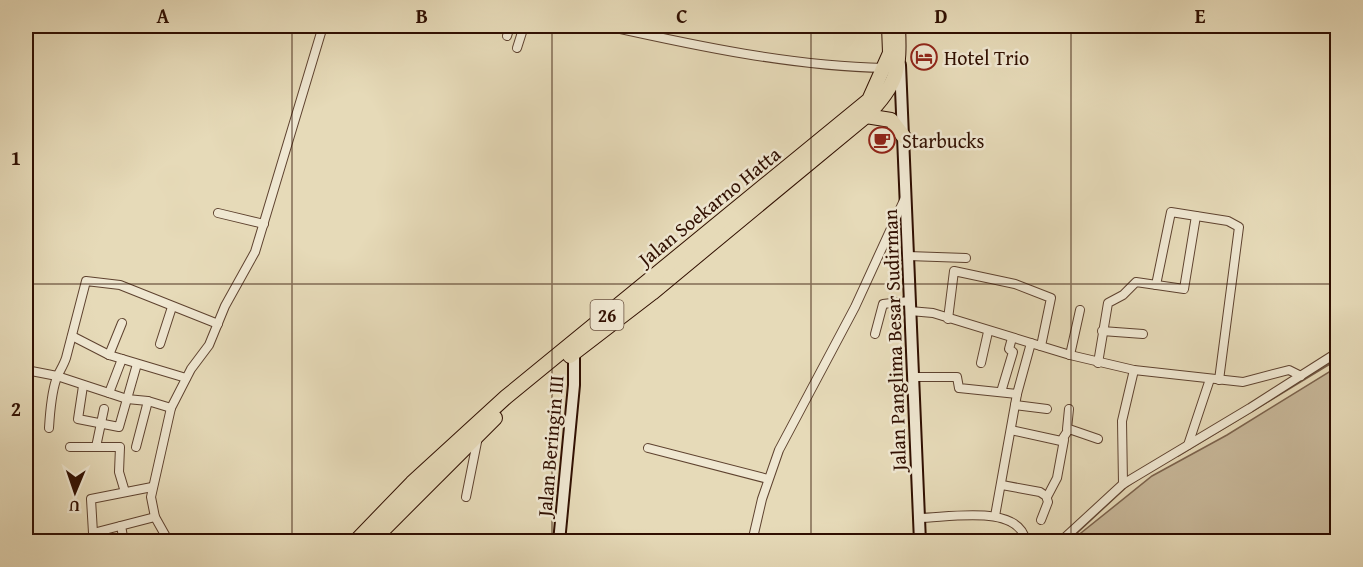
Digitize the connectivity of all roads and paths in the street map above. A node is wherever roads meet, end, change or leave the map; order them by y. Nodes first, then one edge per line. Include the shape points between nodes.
1 (323, 26) edge
2 (510, 26) edge
3 (524, 26) edge
4 (607, 26) edge
5 (889, 26) edge
6 (898, 26) edge
7 (507, 36) dead end
8 (517, 48) dead end
9 (892, 71) junction
10 (869, 100) junction
11 (866, 116) junction
12 (904, 137) junction
13 (906, 196) junction
14 (752, 203) junction
15 (218, 213) dead end
16 (1196, 216) junction
17 (264, 224) junction
18 (908, 256) junction
19 (966, 258) dead end
20 (1156, 285) junction
21 (910, 306) junction
22 (172, 307) junction
23 (1080, 310) dead end
24 (948, 319) junction
25 (122, 323) dead end
26 (218, 324) junction
27 (1102, 331) junction
28 (988, 332) junction
29 (875, 334) dead end
30 (1143, 334) dead end
31 (72, 336) junction
32 (1012, 338) junction
33 (1031, 343) junction
34 (160, 344) dead end
35 (1041, 346) junction
36 (574, 347) junction
37 (1338, 352) edge
38 (109, 355) junction
39 (1070, 355) junction
40 (122, 359) junction
41 (981, 363) dead end
42 (1098, 363) junction
43 (137, 364) junction
44 (1134, 370) junction
45 (28, 371) edge
46 (1301, 375) junction
47 (57, 376) junction
48 (913, 377) junction
49 (186, 378) junction
50 (1210, 379) junction
51 (1219, 380) junction
52 (83, 386) junction
53 (26, 391) edge
54 (1001, 392) junction
55 (109, 393) junction
56 (1017, 394) junction
57 (127, 399) junction
58 (148, 401) junction
59 (1015, 405) junction
60 (171, 408) junction
61 (104, 409) dead end
62 (1047, 409) dead end
63 (1069, 409) dead end
64 (101, 424) junction
65 (49, 428) dead end
66 (1067, 429) junction
67 (1011, 430) junction
68 (478, 435) junction
69 (1098, 439) dead end
70 (1064, 440) junction
71 (1188, 445) junction
72 (70, 447) dead end
73 (96, 447) junction
74 (136, 447) dead end
75 (648, 448) dead end
76 (768, 479) junction
77 (1123, 484) junction
78 (1002, 485) junction
79 (152, 488) junction
80 (124, 492) junction
81 (466, 497) dead end
82 (1047, 497) junction
83 (995, 516) junction
84 (155, 517) junction
85 (919, 518) junction
86 (1041, 520) dead end
87 (121, 526) junction
88 (93, 537) edge
89 (124, 542) edge
90 (169, 542) edge
91 (355, 542) edge
92 (371, 542) edge
93 (559, 542) edge
94 (752, 542) edge
95 (920, 542) edge
96 (1026, 542) edge
97 (1060, 542) edge

1 - 17 street
2 - 7 street
3 - 8 street
4 - 9 street via 694,46
5 - 9 highway, 26
6 - 9 highway, 26
9 - 10 highway, 26
9 - 10 main road via 880,94
9 - 11 highway, 26
9 - 12 main road, Jalan Panglima Besar Sudirman
10 - 14 highway, Jalan Soekarno Hatta / 26
11 - 12 highway via 891,120
11 - 14 highway, Jalan Soekarno Hatta / 26
12 - 13 main road, Jalan Panglima Besar Sudirman
13 - 18 main road, Jalan Panglima Besar Sudirman
13 - 76 street
14 - 36 highway, Jalan Soekarno Hatta / 26
15 - 17 street
16 - 20 street via 1171,212
16 - 20 street via 1184,289
16 - 51 street via 1232,222 1240,233
17 - 26 street via 246,271
18 - 19 street
18 - 21 main road, Jalan Panglima Besar Sudirman
20 - 27 street via 1136,282 1108,303
21 - 24 street
21 - 29 street via 883,304
21 - 48 main road, Jalan Panglima Besar Sudirman
22 - 26 street
22 - 31 street via 120,285 86,281
22 - 34 street
23 - 39 street
24 - 28 street
24 - 35 street via 954,271 1015,284 1050,297
25 - 38 street
26 - 49 street
27 - 30 street
27 - 42 street
28 - 32 street
28 - 41 street
31 - 38 street
31 - 47 street
32 - 33 street
32 - 54 street via 1013,352
33 - 35 street
33 - 56 street
35 - 39 street
36 - 68 highway, Jalan Soekarno Hatta / 26
36 - 91 highway, Jalan Soekarno Hatta / 26 via 486,415
36 - 93 main road, Jalan Beringin III
37 - 46 street
38 - 40 street
39 - 42 street
40 - 43 street
40 - 55 street
42 - 44 street
43 - 49 street
43 - 57 street
44 - 50 street
44 - 77 street via 1122,421
45 - 47 street
45 - 53 street
46 - 51 street via 1289,370 1255,381
46 - 71 street
47 - 52 street
47 - 65 street
48 - 54 street via 957,377 959,388
48 - 85 main road, Jalan Panglima Besar Sudirman
49 - 60 street
50 - 51 street
50 - 71 street
52 - 55 street
52 - 64 street via 77,418
54 - 56 street
55 - 57 street
56 - 59 street
57 - 58 street
57 - 64 street via 119,427
58 - 60 street
58 - 74 street
59 - 62 street
59 - 67 street
60 - 79 street
61 - 64 street
63 - 66 street
64 - 73 street
66 - 69 street
66 - 70 street
67 - 70 street
67 - 78 street
68 - 81 street
68 - 92 highway, Jalan Soekarno Hatta / 26
70 - 82 street via 1057,478
71 - 77 street
72 - 73 street
73 - 80 street via 120,447
75 - 76 street
76 - 94 street
77 - 97 street
78 - 82 street via 1040,492
78 - 83 street
79 - 80 street
79 - 84 street
80 - 88 street via 91,499
82 - 86 street
83 - 85 street
83 - 96 street via 1016,522
84 - 87 street
84 - 90 street
85 - 95 main road, Jalan Panglima Besar Sudirman
87 - 88 street
87 - 89 street

